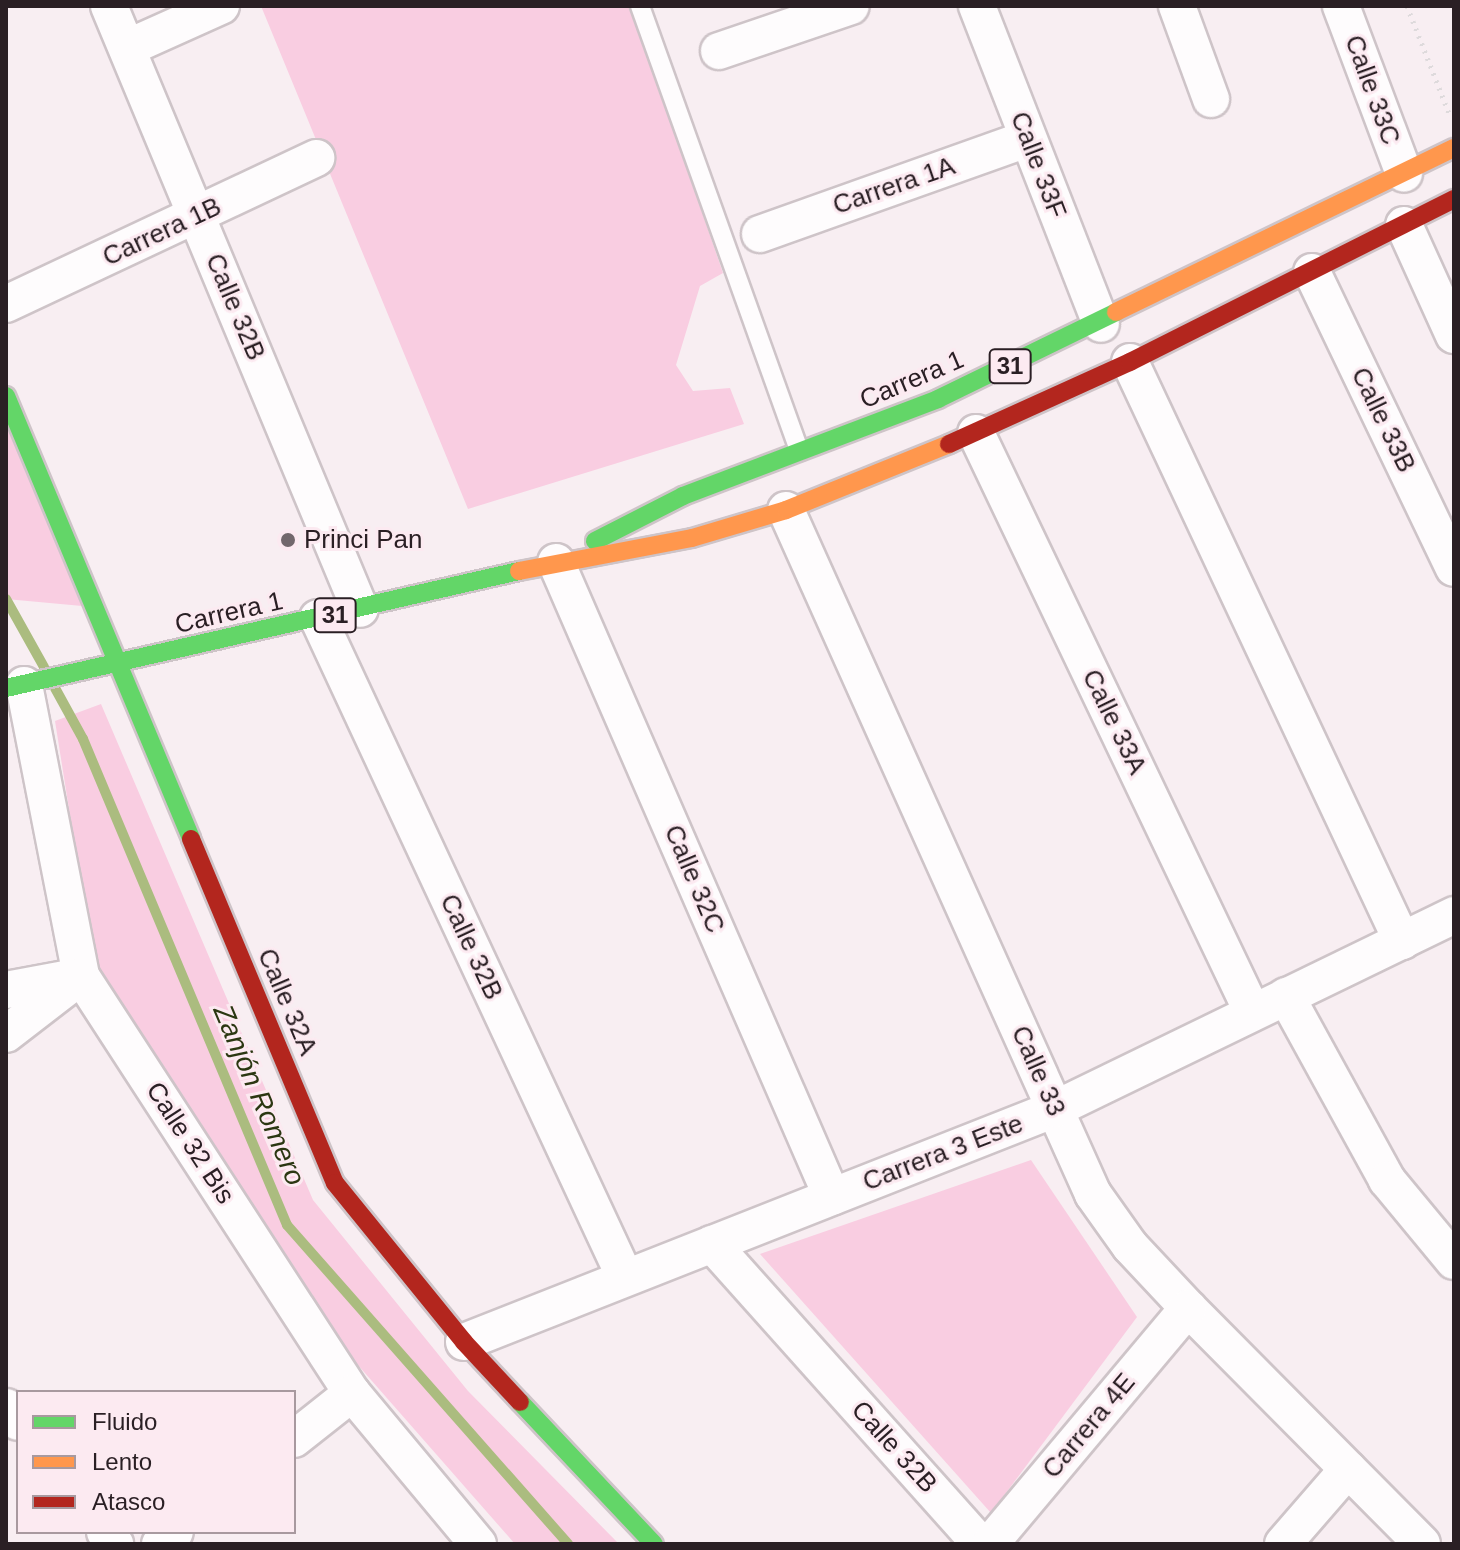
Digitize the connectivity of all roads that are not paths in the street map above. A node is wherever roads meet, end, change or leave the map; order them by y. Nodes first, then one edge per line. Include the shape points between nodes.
1 (109, 6) edge
2 (221, 6) edge
3 (640, 6) edge
4 (851, 6) edge
5 (977, 6) edge
6 (1177, 6) edge
7 (1341, 6) edge
8 (127, 48) junction
9 (719, 51) dead end
10 (1211, 99) dead end
11 (1027, 139) junction
12 (1454, 148) edge
13 (316, 158) dead end
14 (1404, 174) junction
15 (1454, 199) edge
16 (197, 217) junction
17 (1404, 225) junction
18 (760, 234) dead end
19 (1312, 272) junction
20 (6, 304) edge
21 (1101, 324) junction
22 (1454, 335) edge
23 (1130, 362) junction
24 (6, 396) edge
25 (976, 433) junction
26 (800, 454) junction
27 (786, 510) junction
28 (556, 562) junction
29 (1454, 568) edge
30 (360, 609) junction
31 (318, 618) junction
32 (115, 666) junction
33 (19, 686) edge
34 (1454, 915) edge
35 (1402, 941) junction
36 (81, 976) junction
37 (6, 990) edge
38 (1286, 996) junction
39 (1252, 1011) junction
40 (6, 1034) edge
41 (1055, 1109) junction
42 (832, 1197) junction
43 (712, 1244) junction
44 (1454, 1261) edge
45 (624, 1275) junction
46 (1188, 1308) junction
47 (464, 1342) junction
48 (352, 1393) junction
49 (296, 1437) edge
50 (1348, 1469) junction
51 (478, 1544) edge
52 (654, 1544) edge
53 (980, 1544) edge
54 (990, 1544) edge
55 (1283, 1544) edge
56 (1422, 1544) edge

1 - 8 street, Calle 32B
2 - 8 street
3 - 26 lane
4 - 9 street
5 - 11 street, Calle 33F
6 - 10 street
7 - 14 street, Calle 33C
8 - 16 street, Calle 32B
11 - 18 street, Carrera 1A
11 - 21 street, Calle 33F
12 - 14 main road, Carrera 1 / 31
13 - 16 street, Carrera 1B
14 - 21 main road, Carrera 1 / 31
15 - 17 main road, Carrera 1 / 31
16 - 20 street, Carrera 1B
16 - 30 street, Calle 32B
17 - 19 main road, Carrera 1 / 31
17 - 22 street
19 - 23 main road, Carrera 1 / 31
19 - 29 street, Calle 33B
21 - 26 main road, Carrera 1 / 31 via 938,399
23 - 25 main road, Carrera 1 / 31
23 - 35 street
24 - 32 main road, Calle 32A
25 - 27 main road, Carrera 1 / 31
25 - 39 street, Calle 33A
26 - 28 main road, Carrera 1 / 31 via 683,496
27 - 28 main road, Carrera 1 / 31 via 692,538
27 - 41 street, Calle 33
28 - 30 main road, Carrera 1 / 31
28 - 42 street, Calle 32C
30 - 31 main road, Carrera 1 / 31
31 - 32 main road, Carrera 1 / 31
31 - 45 street, Calle 32B
32 - 33 main road, Carrera 1 / 31
32 - 47 main road, Calle 32A via 335,1183
33 - 36 street, Calle 32 Bis
34 - 35 street, Carrera 3 Este
35 - 38 street, Carrera 3 Este
36 - 37 street
36 - 40 street
36 - 48 street, Calle 32 Bis
38 - 39 street, Carrera 3 Este
38 - 44 street via 1387,1180
39 - 41 street, Carrera 3 Este
41 - 42 street, Carrera 3 Este
41 - 46 street, Calle 33 via 1093,1194 1130,1246
42 - 43 street, Carrera 3 Este
43 - 45 street, Carrera 3 Este
43 - 53 street, Calle 32B
45 - 47 street, Carrera 3 Este
46 - 50 street, Calle 33
46 - 54 street, Carrera 4E
47 - 52 main road, Calle 32A
48 - 49 street
48 - 51 street, Calle 32 Bis
50 - 55 street
50 - 56 street, Calle 33

